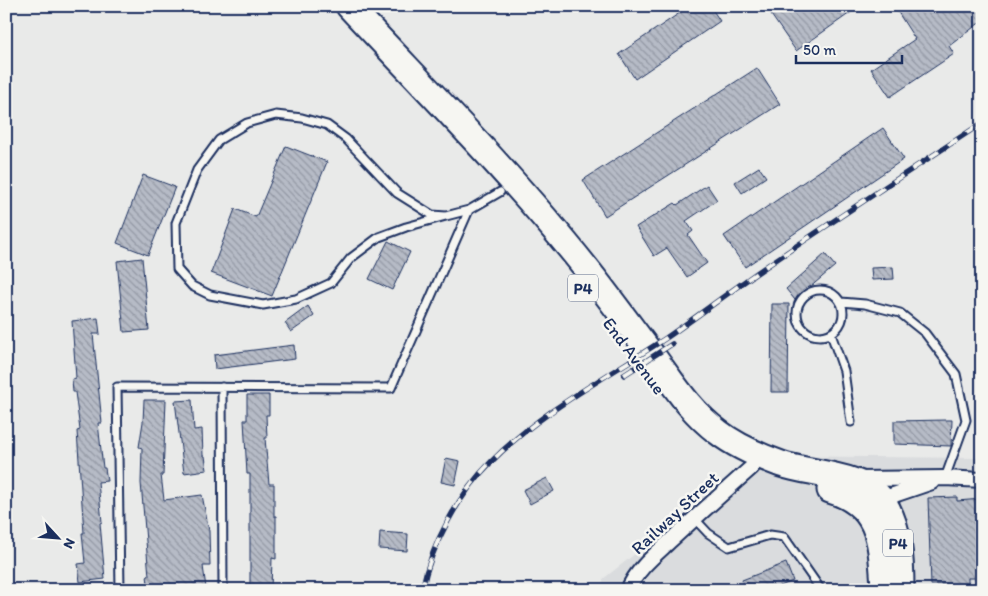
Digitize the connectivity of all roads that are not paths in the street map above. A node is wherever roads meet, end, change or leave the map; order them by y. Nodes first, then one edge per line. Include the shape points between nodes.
1 (332, 6) edge
2 (349, 6) edge
3 (500, 192) junction
4 (468, 210) junction
5 (446, 216) junction
6 (841, 302) junction
7 (831, 334) junction
8 (222, 388) junction
9 (851, 422) dead end
10 (752, 467) junction
11 (944, 478) junction
12 (846, 479) junction
13 (982, 480) edge
14 (876, 507) junction
15 (694, 518) junction
16 (120, 590) edge
17 (223, 590) edge
18 (628, 590) edge
19 (821, 590) edge
20 (884, 590) edge
21 (901, 590) edge

1 - 3 highway, End Avenue / P4
2 - 12 highway, End Avenue / P4 via 524,195 586,267 697,414 743,448 782,465
3 - 4 lane
3 - 10 highway, End Avenue / P4 via 591,298 684,419 706,439
4 - 5 lane
4 - 8 lane via 391,388
5 - 5 lane via 432,215 397,193 346,139 326,125 276,115 247,123 219,140 197,170 176,223 177,269 192,286 210,296 262,304 296,299 331,283 351,258 379,238
6 - 7 lane via 841,323
6 - 7 lane via 822,290 807,294 798,306 798,322 802,329 816,336
6 - 11 lane via 900,313 925,333 956,374 966,420
7 - 9 lane via 844,371
8 - 16 lane via 117,388
8 - 17 lane
10 - 14 highway, End Avenue / P4 via 787,480 841,493 859,503
10 - 15 street, Railway Street
11 - 12 street, End Avenue
11 - 13 street, End Avenue
11 - 14 street, End Avenue
12 - 14 highway, End Avenue / P4 via 866,487
14 - 20 highway, P4
14 - 21 highway, P4 via 894,524
15 - 18 street, Railway Street via 642,568
15 - 19 lane via 708,533 729,547 770,535 784,537

